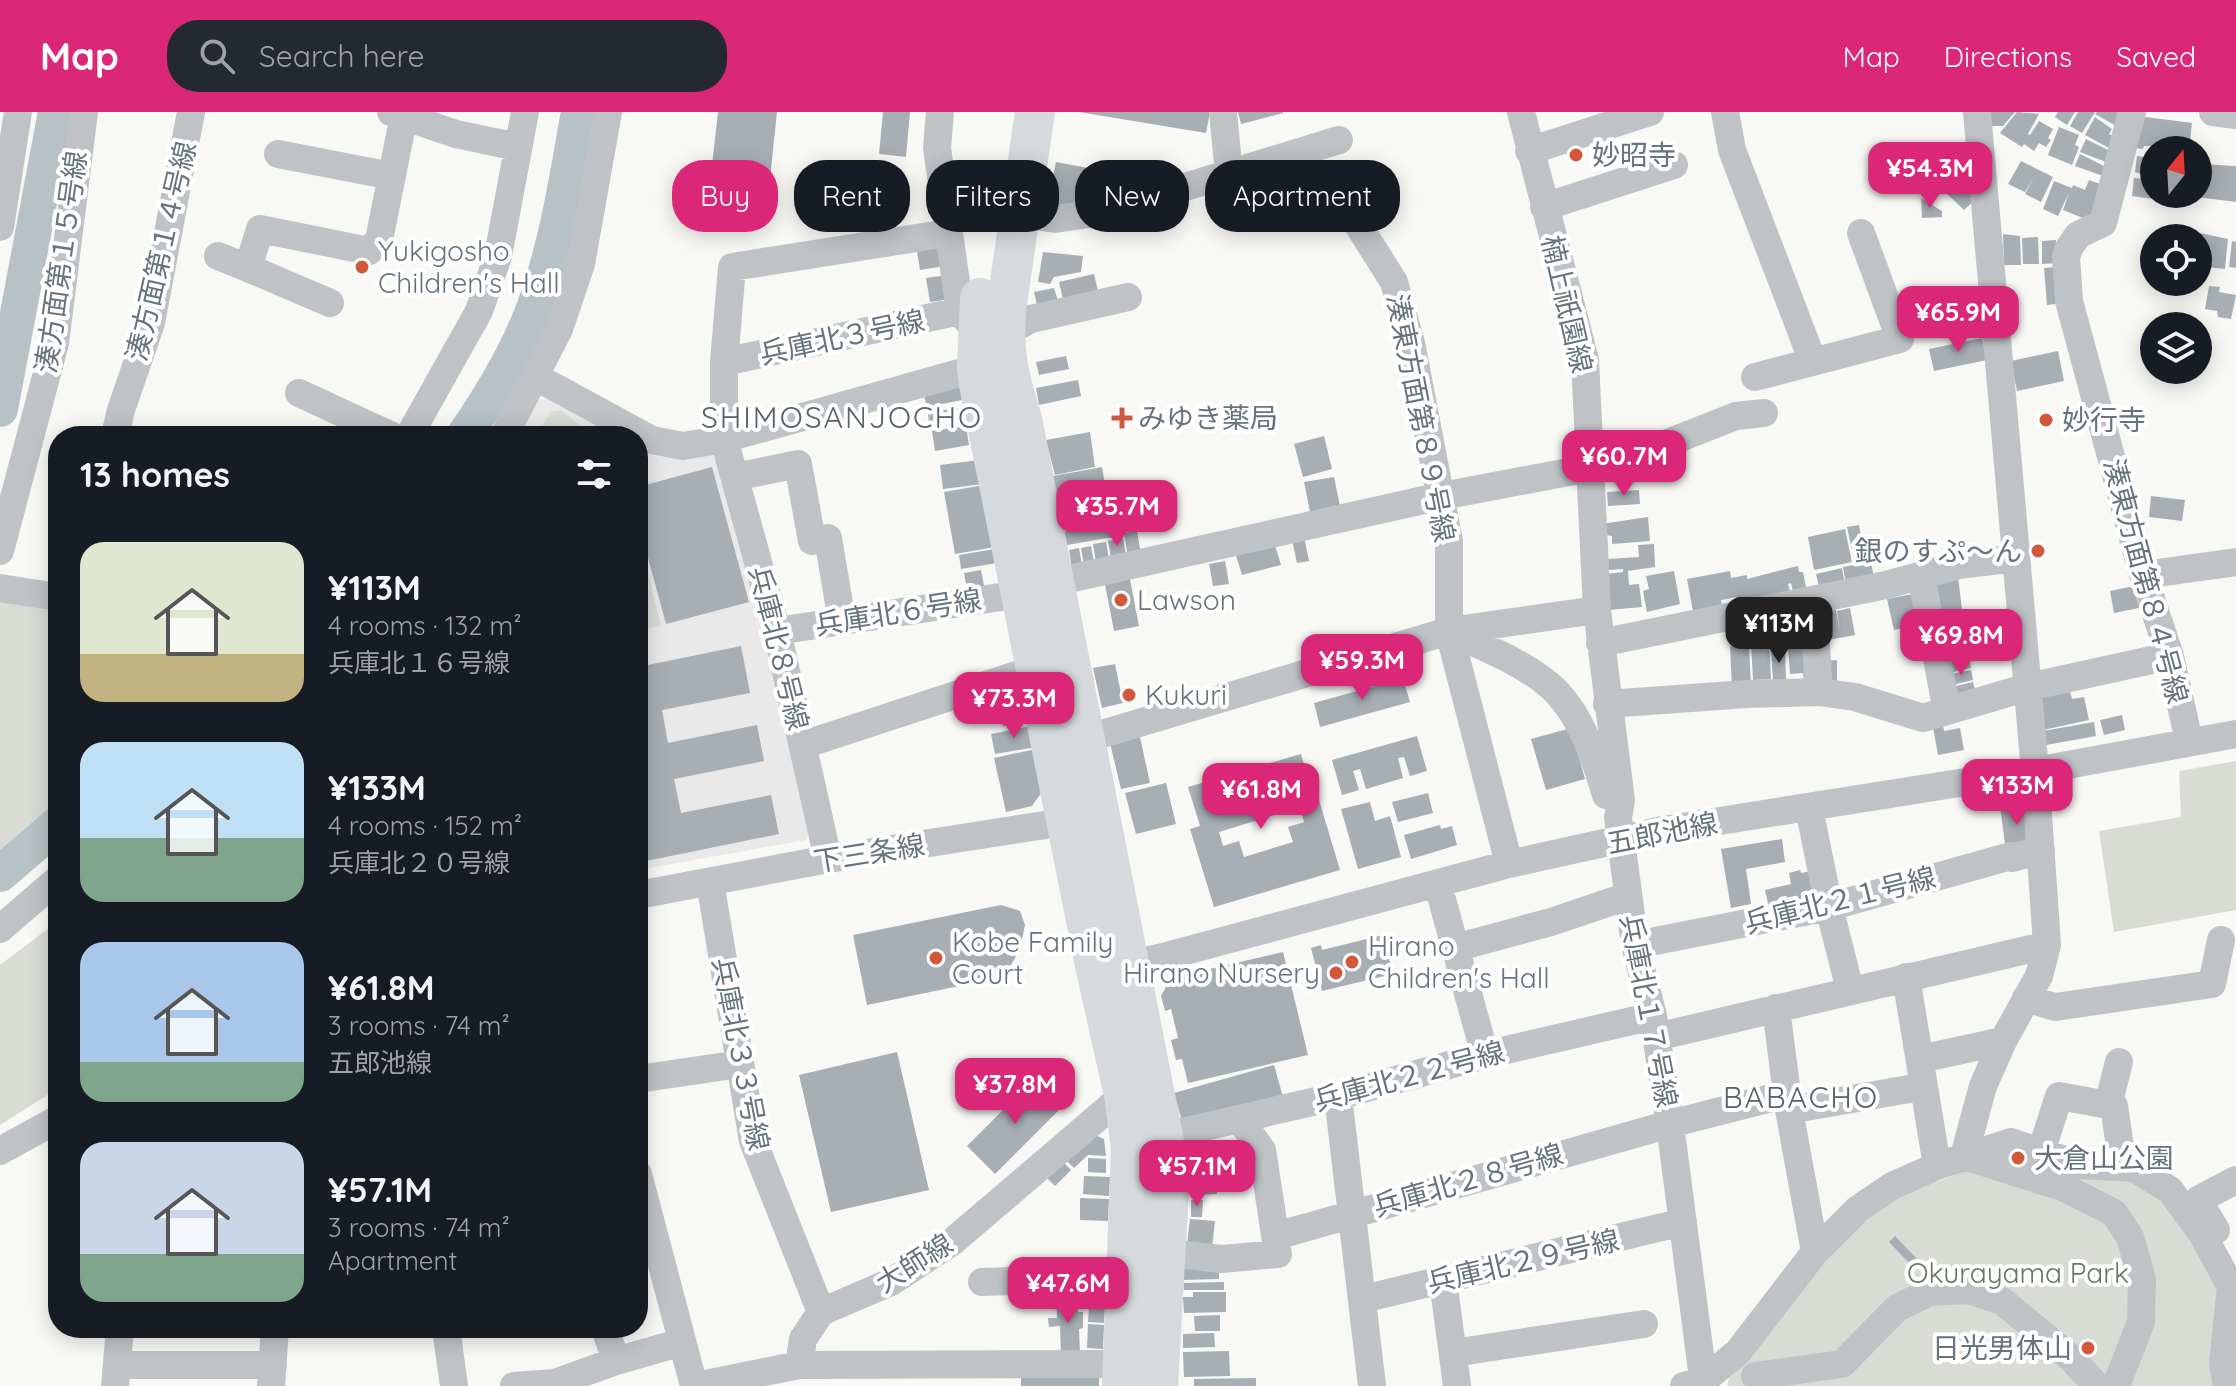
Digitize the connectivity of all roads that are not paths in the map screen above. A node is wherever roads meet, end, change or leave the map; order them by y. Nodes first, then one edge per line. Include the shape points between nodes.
1 (18, 112) edge
2 (84, 112) edge
3 (191, 112) edge
4 (525, 112) edge
5 (608, 112) edge
6 (624, 112) edge
7 (940, 112) edge
8 (1009, 112) edge
9 (1035, 112) edge
10 (1223, 112) edge
11 (1521, 112) edge
12 (1650, 112) edge
13 (1725, 112) edge
14 (1977, 112) edge
15 (2132, 112) edge
16 (2213, 112) edge
17 (398, 113) edge
18 (2236, 115) edge
19 (1339, 140) dead end
20 (518, 147) junction
21 (1529, 151) junction
22 (278, 154) dead end
23 (616, 158) dead end
24 (1028, 160) edge
25 (1228, 160) edge
26 (1274, 160) edge
27 (1674, 165) dead end
28 (392, 176) junction
29 (1205, 181) edge
30 (1544, 207) junction
31 (1059, 218) edge
32 (0, 227) edge
33 (1014, 232) edge
34 (1362, 232) edge
35 (948, 233) junction
36 (1861, 233) dead end
37 (218, 256) dead end
38 (248, 268) junction
39 (1128, 297) dead end
40 (330, 303) dead end
41 (980, 337) junction
42 (724, 362) junction
43 (1813, 362) junction
44 (536, 377) junction
45 (1755, 377) dead end
46 (299, 393) dead end
47 (1764, 413) dead end
48 (117, 426) edge
49 (370, 426) edge
50 (415, 426) edge
51 (509, 426) edge
52 (626, 426) edge
53 (648, 438) edge
54 (724, 439) junction
55 (1590, 468) junction
56 (735, 477) junction
57 (1442, 496) junction
58 (0, 551) edge
59 (2015, 558) junction
60 (2236, 562) edge
61 (1921, 575) junction
62 (2143, 575) junction
63 (0, 588) edge
64 (1037, 588) junction
65 (48, 595) edge
66 (1813, 600) junction
67 (1597, 610) junction
68 (842, 621) junction
69 (777, 631) junction
70 (1449, 631) junction
71 (1600, 643) junction
72 (2170, 656) junction
73 (1035, 669) junction
74 (2028, 687) junction
75 (1819, 692) junction
76 (1607, 704) junction
77 (1947, 711) junction
78 (2236, 734) edge
79 (1085, 739) junction
80 (2189, 741) junction
81 (803, 745) junction
82 (2035, 771) junction
83 (1809, 808) junction
84 (1083, 819) junction
85 (1620, 829) junction
86 (2041, 850) junction
87 (828, 859) junction
88 (1509, 864) junction
89 (710, 882) junction
90 (1438, 885) junction
91 (48, 888) edge
92 (648, 893) edge
93 (1628, 896) junction
94 (1829, 907) junction
95 (0, 929) edge
96 (2221, 940) dead end
97 (1635, 945) junction
98 (2047, 945) junction
99 (1455, 948) junction
100 (1113, 967) junction
101 (1906, 977) junction
102 (1850, 990) junction
103 (2026, 998) junction
104 (1776, 1008) junction
105 (1654, 1027) junction
106 (2003, 1041) junction
107 (1485, 1055) junction
108 (1920, 1059) junction
109 (2119, 1062) dead end
110 (740, 1064) junction
111 (648, 1078) edge
112 (1909, 1089) dead end
113 (1124, 1095) junction
114 (1338, 1096) junction
115 (1788, 1102) junction
116 (2108, 1105) junction
117 (1239, 1119) junction
118 (1670, 1124) junction
119 (48, 1125) edge
120 (1165, 1136) junction
121 (0, 1151) edge
122 (2041, 1152) junction
123 (1950, 1161) junction
124 (2123, 1167) junction
125 (2236, 1180) edge
126 (648, 1212) edge
127 (1352, 1213) junction
128 (1683, 1222) junction
129 (1276, 1236) junction
130 (1815, 1252) junction
131 (1167, 1253) junction
132 (2236, 1261) edge
133 (1126, 1277) junction
134 (1443, 1280) junction
135 (982, 1282) dead end
136 (1363, 1299) junction
137 (821, 1312) junction
138 (1644, 1324) dead end
139 (119, 1338) edge
140 (274, 1338) edge
141 (447, 1338) edge
142 (608, 1338) edge
143 (682, 1342) junction
144 (1453, 1353) junction
145 (616, 1361) junction
146 (2229, 1363) edge
147 (922, 1375) edge
148 (1122, 1375) edge
149 (1843, 1375) edge
150 (116, 1376) edge
151 (272, 1376) edge
152 (803, 1376) edge
153 (1755, 1376) dead end
154 (1697, 1384) edge
155 (454, 1386) edge
156 (514, 1386) edge
157 (695, 1386) edge
158 (1158, 1386) edge
159 (1372, 1386) edge
160 (1457, 1386) edge
161 (2097, 1386) edge
162 (2116, 1386) edge

1 - 32 street
2 - 58 street, 湊方面第１５号線 via 55,343
3 - 48 street, 湊方面第１４号線 via 151,323
4 - 20 street
5 - 44 street via 581,264
6 - 23 street
7 - 35 street via 937,148
8 - 41 highway via 980,299
9 - 24 highway
10 - 25 street
11 - 21 street, 楠上祇園線
12 - 21 street
13 - 43 street via 1732,150
14 - 59 street
15 - 62 street, 湊東方面第８４号線 via 2103,223 2078,235 2066,257 2069,301
16 - 18 street
17 - 20 street via 456,134
17 - 28 street
19 - 26 street
20 - 50 street via 498,256 479,311
21 - 30 street, 楠上祇園線
22 - 28 street
27 - 30 street
28 - 38 street via 379,240 369,251 260,229
29 - 31 street via 1103,212
30 - 55 street, 楠上祇園線 via 1585,360
33 - 41 highway
34 - 57 street, 湊東方面第８９号線 via 1394,282
35 - 41 street
35 - 42 street, 兵庫北８号線 via 732,267
36 - 43 street via 1900,339
37 - 38 street
38 - 40 street
39 - 41 street via 1031,319
41 - 42 street, 兵庫北３号線
41 - 54 street
41 - 64 highway
42 - 54 street, 兵庫北８号線
43 - 45 street
44 - 51 street
44 - 52 street
46 - 49 street
47 - 55 street, 兵庫北６号線 via 1736,416
53 - 54 street via 683,446
54 - 56 street, 兵庫北８号線
55 - 57 street, 兵庫北６号線
55 - 67 street, 楠上祇園線
56 - 68 street via 798,464 812,541 828,538
56 - 69 street, 兵庫北８号線
57 - 64 street, 兵庫北６号線
57 - 70 street, 湊東方面第８９号線 via 1449,541
59 - 61 street
59 - 74 street
60 - 62 street
61 - 66 street
61 - 77 street
62 - 72 street, 湊東方面第８４号線
63 - 65 street
64 - 68 street, 兵庫北６号線
64 - 73 highway
64 - 79 highway
66 - 71 street
66 - 75 street
67 - 70 street
67 - 71 street, 楠上祇園線
68 - 69 street, 兵庫北６号線
69 - 81 street, 兵庫北８号線
70 - 79 street
70 - 85 street via 1531,671 1554,689 1590,749
70 - 88 street, 湊東方面第８９号線
71 - 76 street, 兵庫北１７号線
72 - 74 street
72 - 80 street, 湊東方面第８４号線
73 - 81 street
73 - 84 highway
74 - 77 street
74 - 82 street
75 - 76 street
75 - 77 street via 1923,718
76 - 85 street, 兵庫北１７号線
78 - 80 street, 五郎池線
79 - 84 highway
80 - 82 street, 五郎池線
81 - 87 street, 兵庫北８号線
82 - 83 street, 五郎池線
82 - 86 street
83 - 85 street, 五郎池線 via 1663,830
83 - 94 street
84 - 87 street, 下三条線
84 - 100 highway
85 - 88 street, 五郎池線
85 - 93 street, 兵庫北１７号線
86 - 94 street, 兵庫北２１号線
86 - 98 street
87 - 89 street, 下三条線
88 - 90 street, 五郎池線
89 - 92 street, 下三条線
89 - 110 street, 兵庫北３３号線
90 - 99 street
90 - 100 street, 五郎池線
91 - 95 street
93 - 97 street, 兵庫北１７号線
93 - 99 street
94 - 97 street, 兵庫北２１号線
94 - 102 street
96 - 103 street via 2212,984 2055,1007
97 - 105 street, 兵庫北１７号線
98 - 101 street, 兵庫北２２号線
98 - 103 street
99 - 107 street
100 - 113 highway
100 - 120 highway
101 - 102 street, 兵庫北２２号線
101 - 108 street
102 - 104 street, 兵庫北２２号線
103 - 106 street
104 - 105 street, 兵庫北２２号線
104 - 115 street
105 - 107 street, 兵庫北２２号線
105 - 118 street, 兵庫北１７号線
106 - 108 street
106 - 123 street
107 - 114 street, 兵庫北２２号線
108 - 123 street
109 - 116 street
110 - 111 street
110 - 137 street, 兵庫北３３号線 via 753,1141
112 - 115 street, 兵庫北２８号線
113 - 133 highway via 1131,1148
113 - 137 street, 大師線 via 952,1242 891,1282
114 - 117 street, 兵庫北２２号線
114 - 127 street
115 - 118 street, 兵庫北２８号線
115 - 130 street
116 - 122 street via 2059,1096
116 - 124 street via 2114,1106
117 - 120 street, 兵庫北２２号線
117 - 129 street via 1262,1150
118 - 127 street, 兵庫北２８号線
118 - 128 street, 兵庫北１７号線
119 - 121 street
120 - 131 highway via 1170,1172
122 - 123 street via 2011,1142
122 - 124 street via 2080,1165
123 - 130 street via 1892,1186 1858,1209
123 - 162 street via 2065,1188 2114,1213 2130,1237 2142,1279 2141,1322
124 - 146 street via 2170,1190 2203,1235 2231,1287
125 - 132 street via 2198,1200
126 - 143 street
127 - 129 street, 兵庫北２８号線
127 - 136 street
128 - 134 street, 兵庫北２９号線
128 - 154 street, 兵庫北１７号線
129 - 131 street, 兵庫北２８号線 via 1278,1254 1221,1259
130 - 154 street via 1738,1352
131 - 158 highway
133 - 135 street
133 - 148 highway
134 - 136 street, 兵庫北２９号線
134 - 144 street
136 - 159 street
137 - 152 street via 803,1339
138 - 144 street
139 - 150 street
140 - 151 street
141 - 155 street
142 - 145 street
143 - 145 street
143 - 157 street
144 - 160 street
145 - 156 street via 555,1383
147 - 148 street
147 - 152 street
149 - 153 street
149 - 161 street via 1897,1308 1930,1292 1969,1290 2002,1301
150 - 151 street
152 - 157 street

